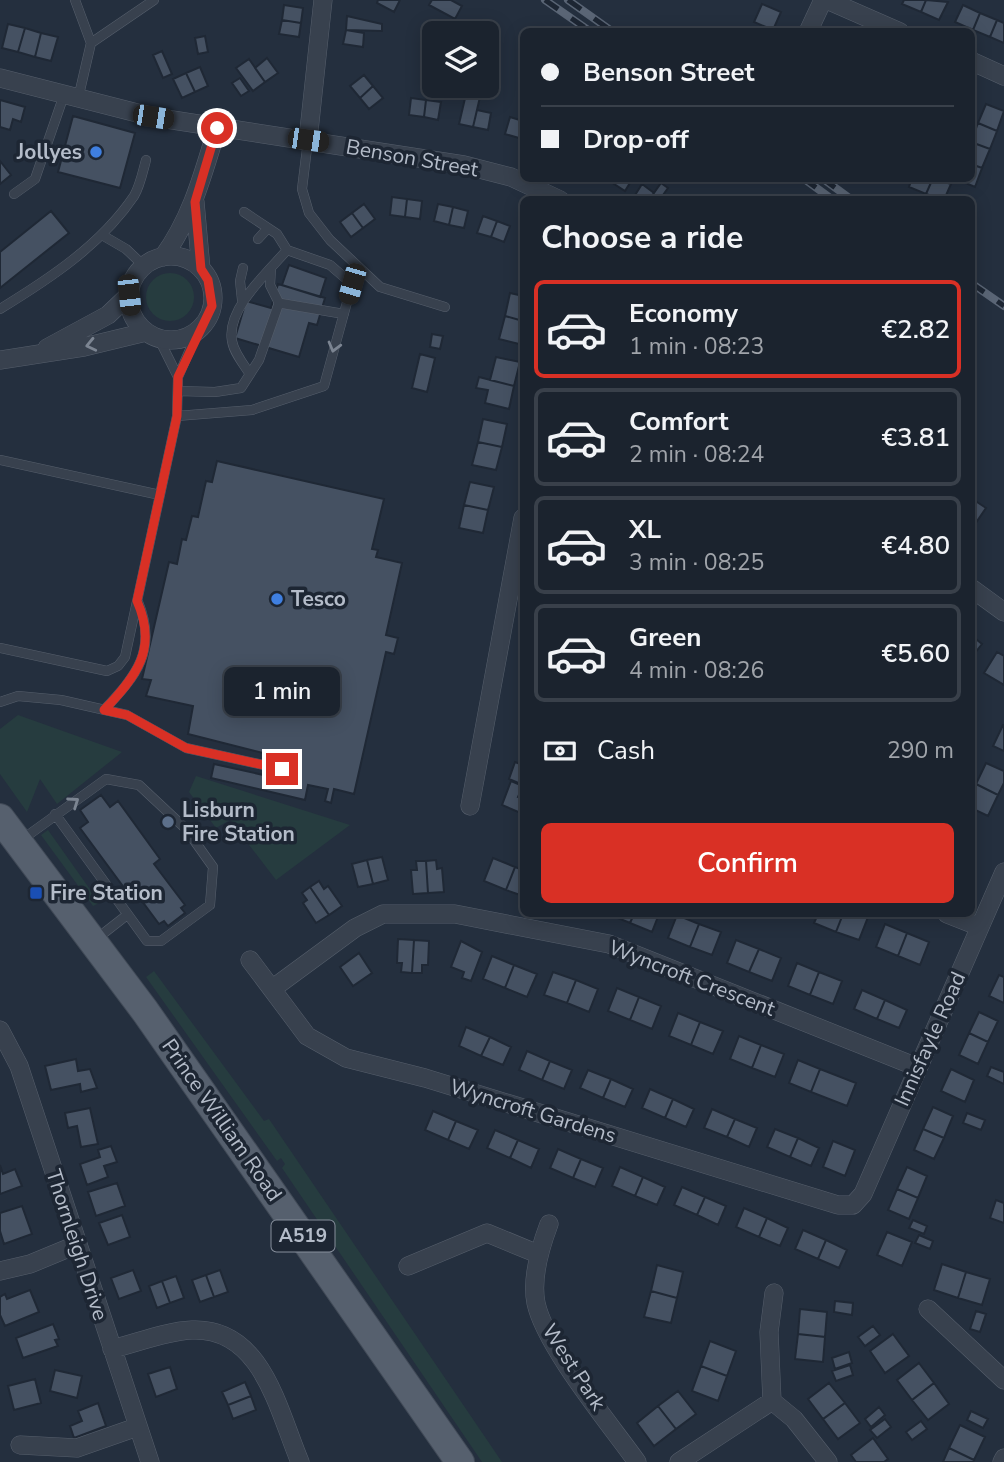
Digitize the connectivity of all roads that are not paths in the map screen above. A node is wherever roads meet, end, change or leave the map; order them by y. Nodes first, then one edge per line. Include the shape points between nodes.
1 (75, 0) edge
2 (154, 0) edge
3 (323, 0) edge
4 (825, 0) edge
5 (810, 28) edge
6 (891, 28) edge
7 (91, 43) junction
8 (975, 68) edge
9 (1004, 76) edge
10 (0, 78) edge
11 (71, 97) junction
12 (217, 128) junction
13 (308, 140) junction
14 (146, 160) dead end
15 (520, 181) edge
16 (522, 182) edge
17 (14, 194) dead end
18 (551, 196) edge
19 (195, 202) junction
20 (244, 212) dead end
21 (268, 228) junction
22 (102, 234) junction
23 (258, 239) dead end
24 (287, 250) junction
25 (163, 257) junction
26 (144, 266) junction
27 (243, 268) dead end
28 (271, 268) junction
29 (201, 269) junction
30 (129, 295) junction
31 (242, 300) junction
32 (279, 303) junction
33 (446, 307) dead end
34 (0, 309) edge
35 (344, 314) junction
36 (200, 329) junction
37 (153, 335) junction
38 (34, 354) junction
39 (0, 360) edge
40 (250, 374) junction
41 (178, 377) junction
42 (178, 391) junction
43 (177, 416) junction
44 (0, 460) edge
45 (160, 495) junction
46 (520, 548) edge
47 (975, 592) edge
48 (137, 601) junction
49 (1004, 612) edge
50 (0, 648) edge
51 (0, 702) edge
52 (104, 710) junction
53 (282, 769) dead end
54 (470, 806) dead end
55 (55, 814) junction
56 (0, 818) edge
57 (19, 842) junction
58 (1004, 872) edge
59 (127, 915) junction
60 (955, 917) edge
61 (980, 927) junction
62 (93, 942) junction
63 (250, 960) dead end
64 (272, 989) junction
65 (0, 1030) edge
66 (917, 1067) junction
67 (853, 1205) joint
68 (549, 1224) dead end
69 (76, 1245) junction
70 (538, 1254) junction
71 (408, 1266) dead end
72 (0, 1270) edge
73 (774, 1293) dead end
74 (928, 1309) dead end
75 (112, 1349) junction
76 (1004, 1380) edge
77 (772, 1401) junction
78 (137, 1427) junction
79 (20, 1445) dead end
80 (150, 1462) edge
81 (300, 1462) edge
82 (460, 1462) edge
83 (637, 1462) edge
84 (679, 1462) edge
85 (828, 1462) edge

1 - 7 lane
2 - 7 lane
3 - 13 street
4 - 5 street
4 - 6 street
7 - 11 lane
8 - 9 street
10 - 11 street, Benson Street
11 - 12 street, Benson Street
11 - 17 lane via 34,179
12 - 13 street, Benson Street
12 - 19 street
13 - 15 street, Benson Street via 464,165
13 - 33 lane via 302,189 309,213 330,240 380,287
14 - 22 lane via 135,194
16 - 18 street, Benson Street
19 - 25 street
19 - 29 street
20 - 21 lane
21 - 23 lane
21 - 24 lane
22 - 26 lane
22 - 34 lane via 45,282
24 - 28 lane
24 - 35 lane via 330,265 352,284
25 - 26 street
25 - 29 street via 183,258
26 - 30 street
27 - 31 lane
28 - 31 lane
28 - 32 lane via 270,285
29 - 36 street via 208,280 212,306
30 - 37 street via 136,322
30 - 38 street via 108,314
31 - 40 lane via 232,342
32 - 35 lane
32 - 40 lane
35 -> 43 lane via 324,386 252,410
36 - 37 street via 173,340
36 - 41 lane
37 -> 38 street
37 - 41 lane
38 - 39 street
40 - 42 lane via 241,388
41 - 42 lane
42 - 43 lane
43 - 45 lane
44 - 45 lane
45 - 48 lane
46 - 54 street
47 - 49 street
48 - 50 lane via 125,657 107,671
48 - 52 lane via 148,624 140,668
51 - 52 lane via 18,696
52 - 53 lane via 127,715 186,748
55 - 57 lane
55 - 59 lane
55 -> 59 lane via 106,779 139,785 186,829 214,867 210,905 161,941 147,941
56 - 57 main road, Prince William Road / A519
57 - 62 main road, Prince William Road / A519
58 - 61 street, Innisfayle Road
59 - 62 lane
60 - 61 street
61 - 66 street, Innisfayle Road
62 - 82 main road, Prince William Road / A519
63 - 64 street, Wyncroft Gardens
64 - 66 street, Wyncroft Crescent via 355,928 383,914 455,914 609,944
64 - 67 street, Wyncroft Gardens via 307,1036 346,1058 838,1205
65 - 69 street, Thornleigh Drive via 19,1066
66 - 67 street, Innisfayle Road via 863,1194
68 - 70 street, West Park
69 - 72 street via 30,1264
69 - 75 street, Thornleigh Drive
70 - 71 street via 487,1233
70 - 83 street, West Park via 536,1302 552,1340
73 - 77 street via 769,1332
74 - 76 street
75 - 78 street, Thornleigh Drive
75 - 81 street via 190,1330 213,1331 241,1343 260,1366
77 - 84 street
77 - 85 street via 794,1419
78 - 79 street via 77,1448
78 - 80 street, Thornleigh Drive

